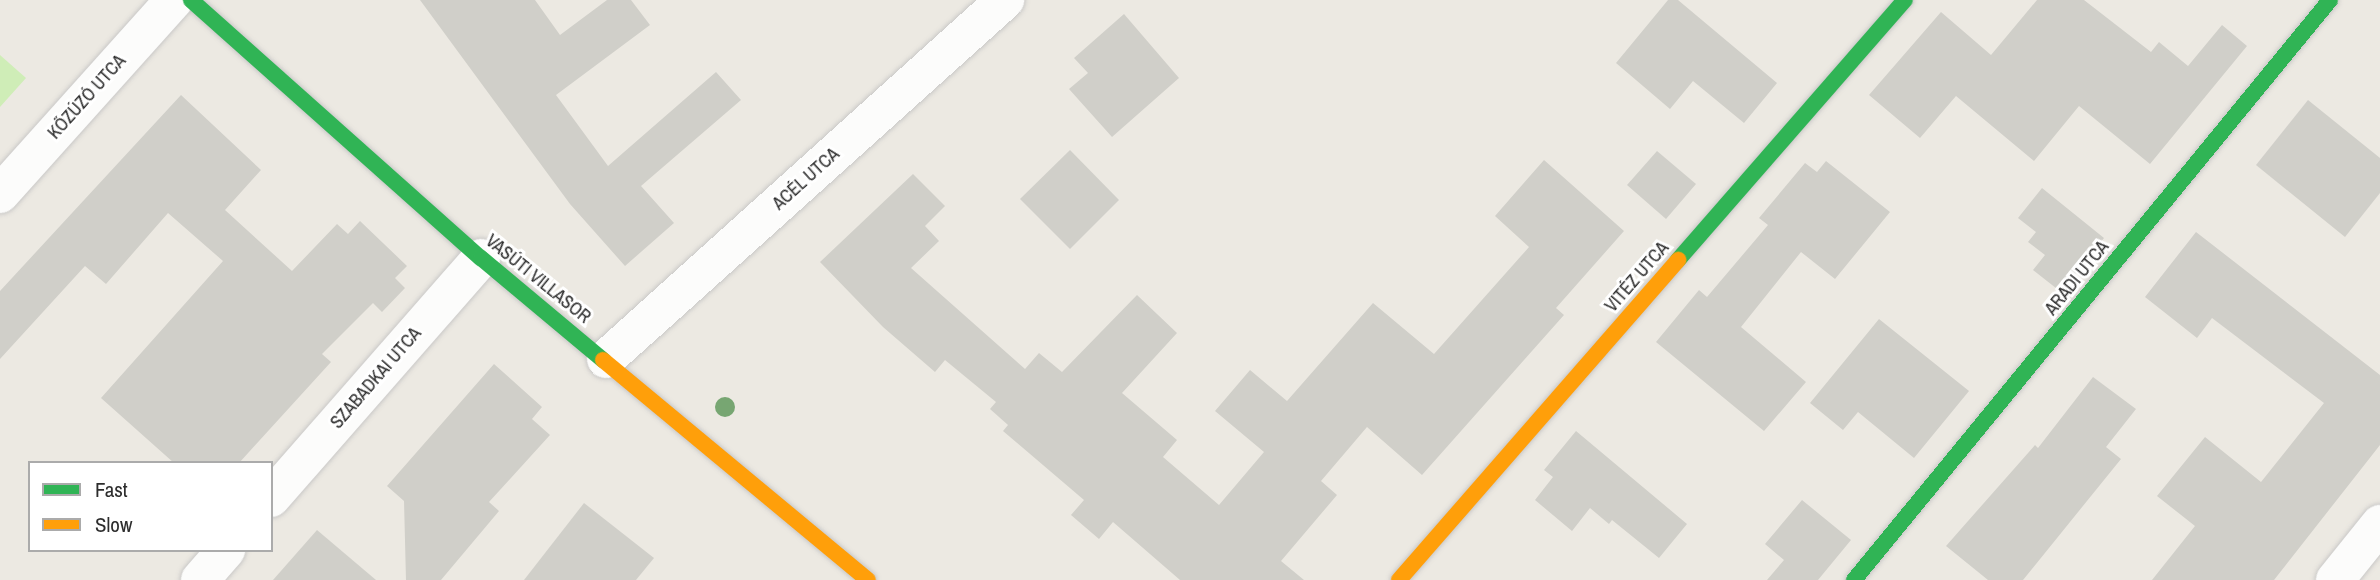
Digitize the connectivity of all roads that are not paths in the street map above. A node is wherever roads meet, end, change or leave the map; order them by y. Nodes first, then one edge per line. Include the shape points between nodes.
1 (174, 0) edge
2 (191, 0) edge
3 (1005, 0) edge
4 (1905, 0) edge
5 (2330, 0) edge
6 (0, 194) edge
7 (481, 258) junction
8 (606, 359) junction
9 (273, 496) edge
10 (2380, 524) edge
11 (224, 552) edge
12 (200, 580) edge
13 (868, 580) edge
14 (1399, 580) edge
15 (1854, 580) edge
16 (2335, 580) edge

1 - 6 street, KŐZÚZÓ UTCA
2 - 7 street, VASÚTI VILLASOR
3 - 8 street, ACÉL UTCA
4 - 14 street, VITÉZ UTCA
5 - 15 street, ARADI UTCA
7 - 8 street, VASÚTI VILLASOR
7 - 9 street, SZABADKAI UTCA
8 - 13 street, VASÚTI VILLASOR
10 - 16 street
11 - 12 street

